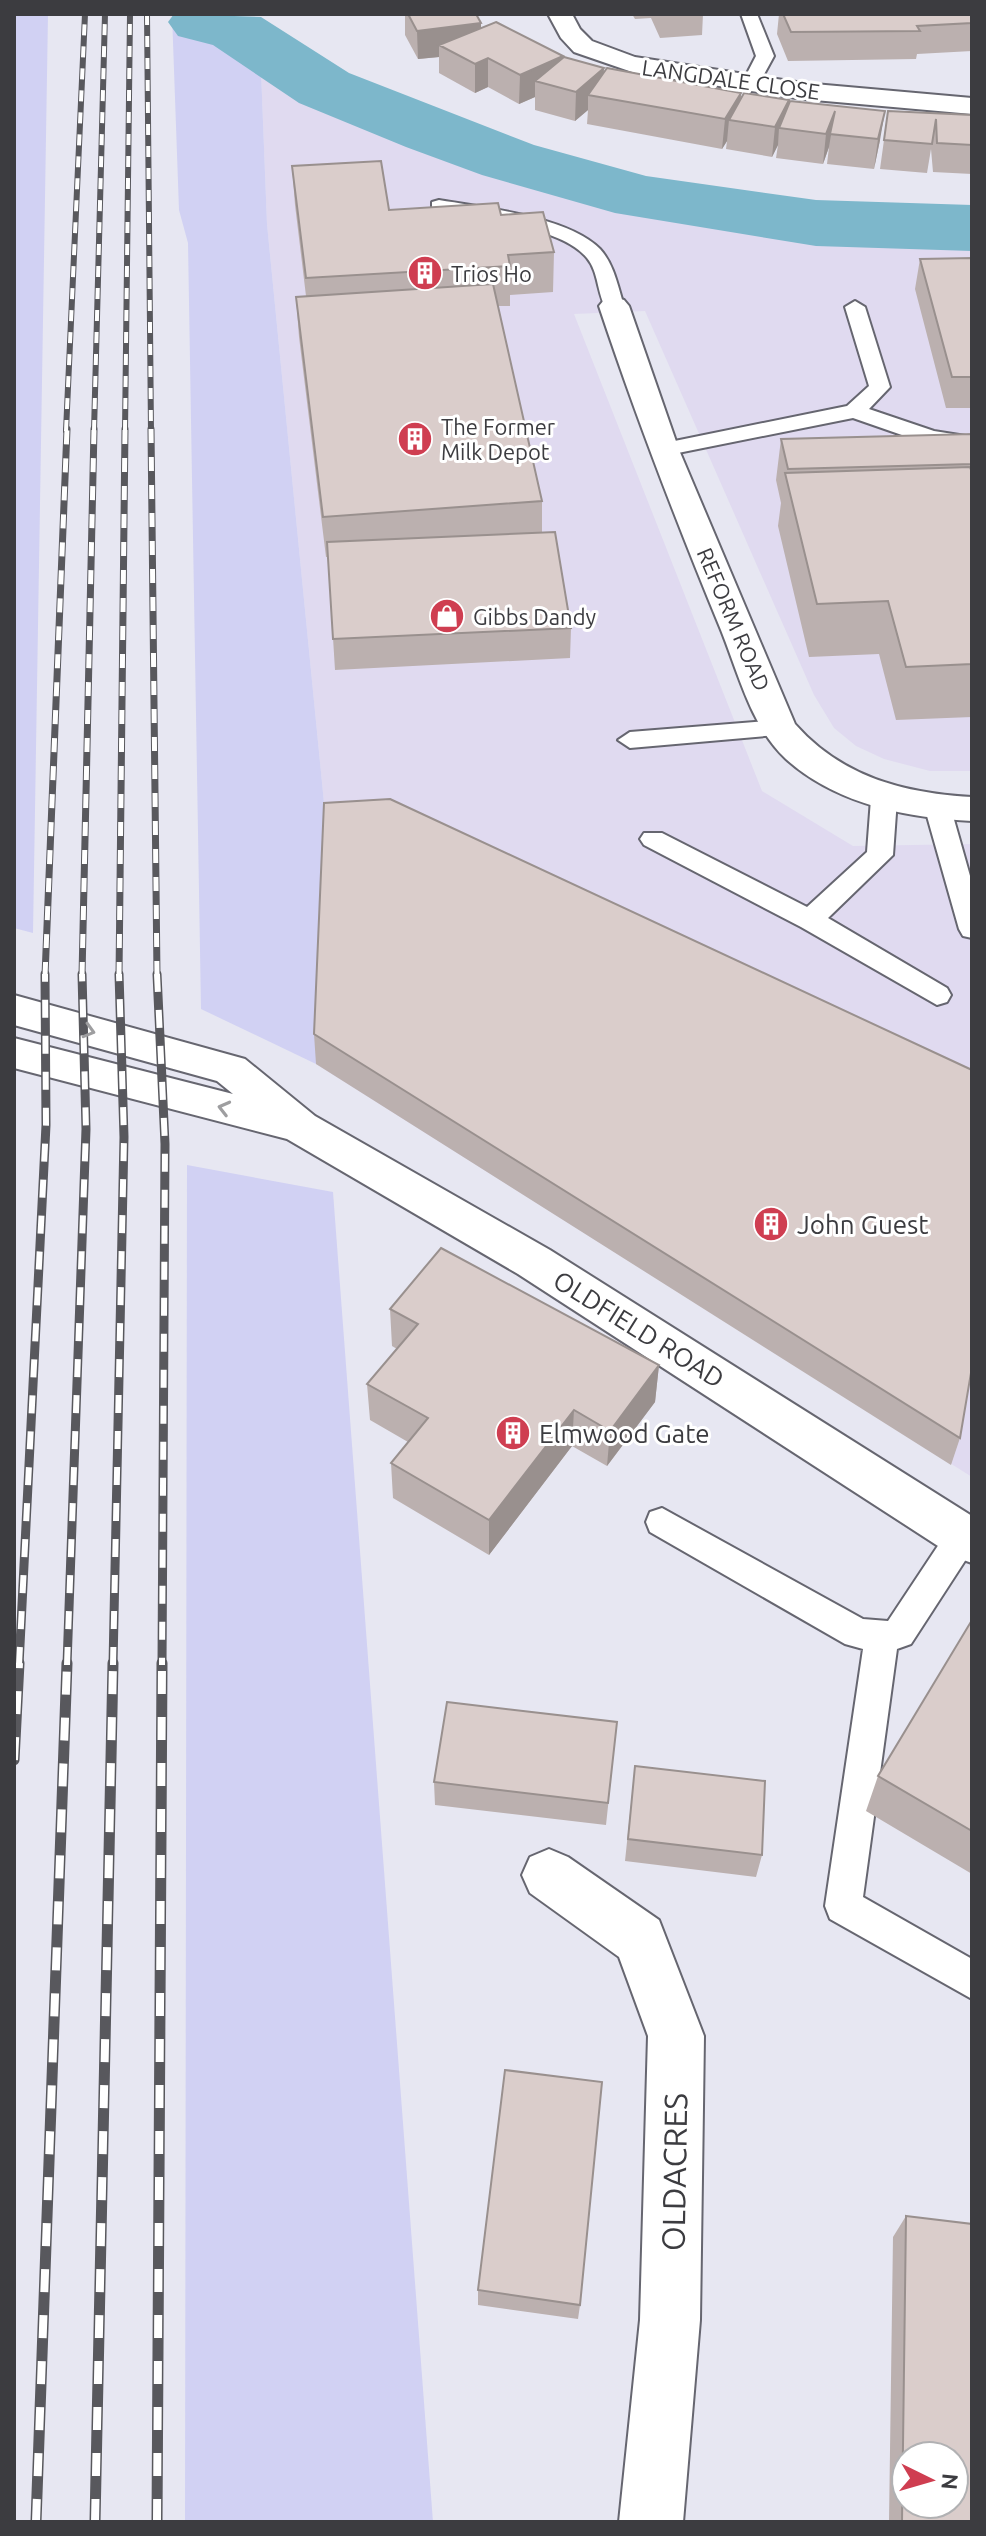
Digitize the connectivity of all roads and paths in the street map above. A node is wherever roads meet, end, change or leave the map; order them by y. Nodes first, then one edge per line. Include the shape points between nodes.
1 (560, 14) edge
2 (749, 14) edge
3 (750, 85) junction
4 (972, 106) edge
5 (439, 206) edge
6 (614, 306) joint
7 (855, 307) dead end
8 (854, 411) junction
9 (972, 443) edge
10 (663, 450) junction
11 (779, 728) junction
12 (630, 740) dead end
13 (884, 799) junction
14 (938, 809) junction
15 (972, 809) edge
16 (653, 839) dead end
17 (810, 920) junction
18 (972, 929) edge
19 (937, 995) dead end
20 (14, 1010) edge
21 (14, 1053) edge
22 (300, 1127) junction
23 (662, 1522) dead end
24 (967, 1539) edge
25 (882, 1638) junction
26 (549, 1875) dead end
27 (972, 1980) edge
28 (651, 2522) edge

1 - 3 street, LANGDALE CLOSE via 569,35 593,53
2 - 3 lane via 765,56
3 - 4 street, LANGDALE CLOSE via 923,95
5 - 6 lane via 533,226 592,251
6 - 10 street, REFORM ROAD
7 - 8 lane via 880,387
8 - 9 lane via 930,437
8 - 10 lane
10 - 11 street, REFORM ROAD
11 - 12 lane
11 - 13 street, REFORM ROAD via 795,750
13 - 14 street, REFORM ROAD
13 - 17 lane via 880,855
14 - 15 street, REFORM ROAD
14 - 18 lane
16 - 17 lane
17 - 19 lane
20 -> 22 street, OLDFIELD ROAD via 231,1070
22 -> 21 street, OLDFIELD ROAD
22 - 24 street, OLDFIELD ROAD via 534,1262
23 - 25 lane via 857,1633
24 - 25 lane via 899,1633
25 - 27 lane via 843,1906
26 - 28 street, OLDACRES via 640,1939 676,2036 670,2320

